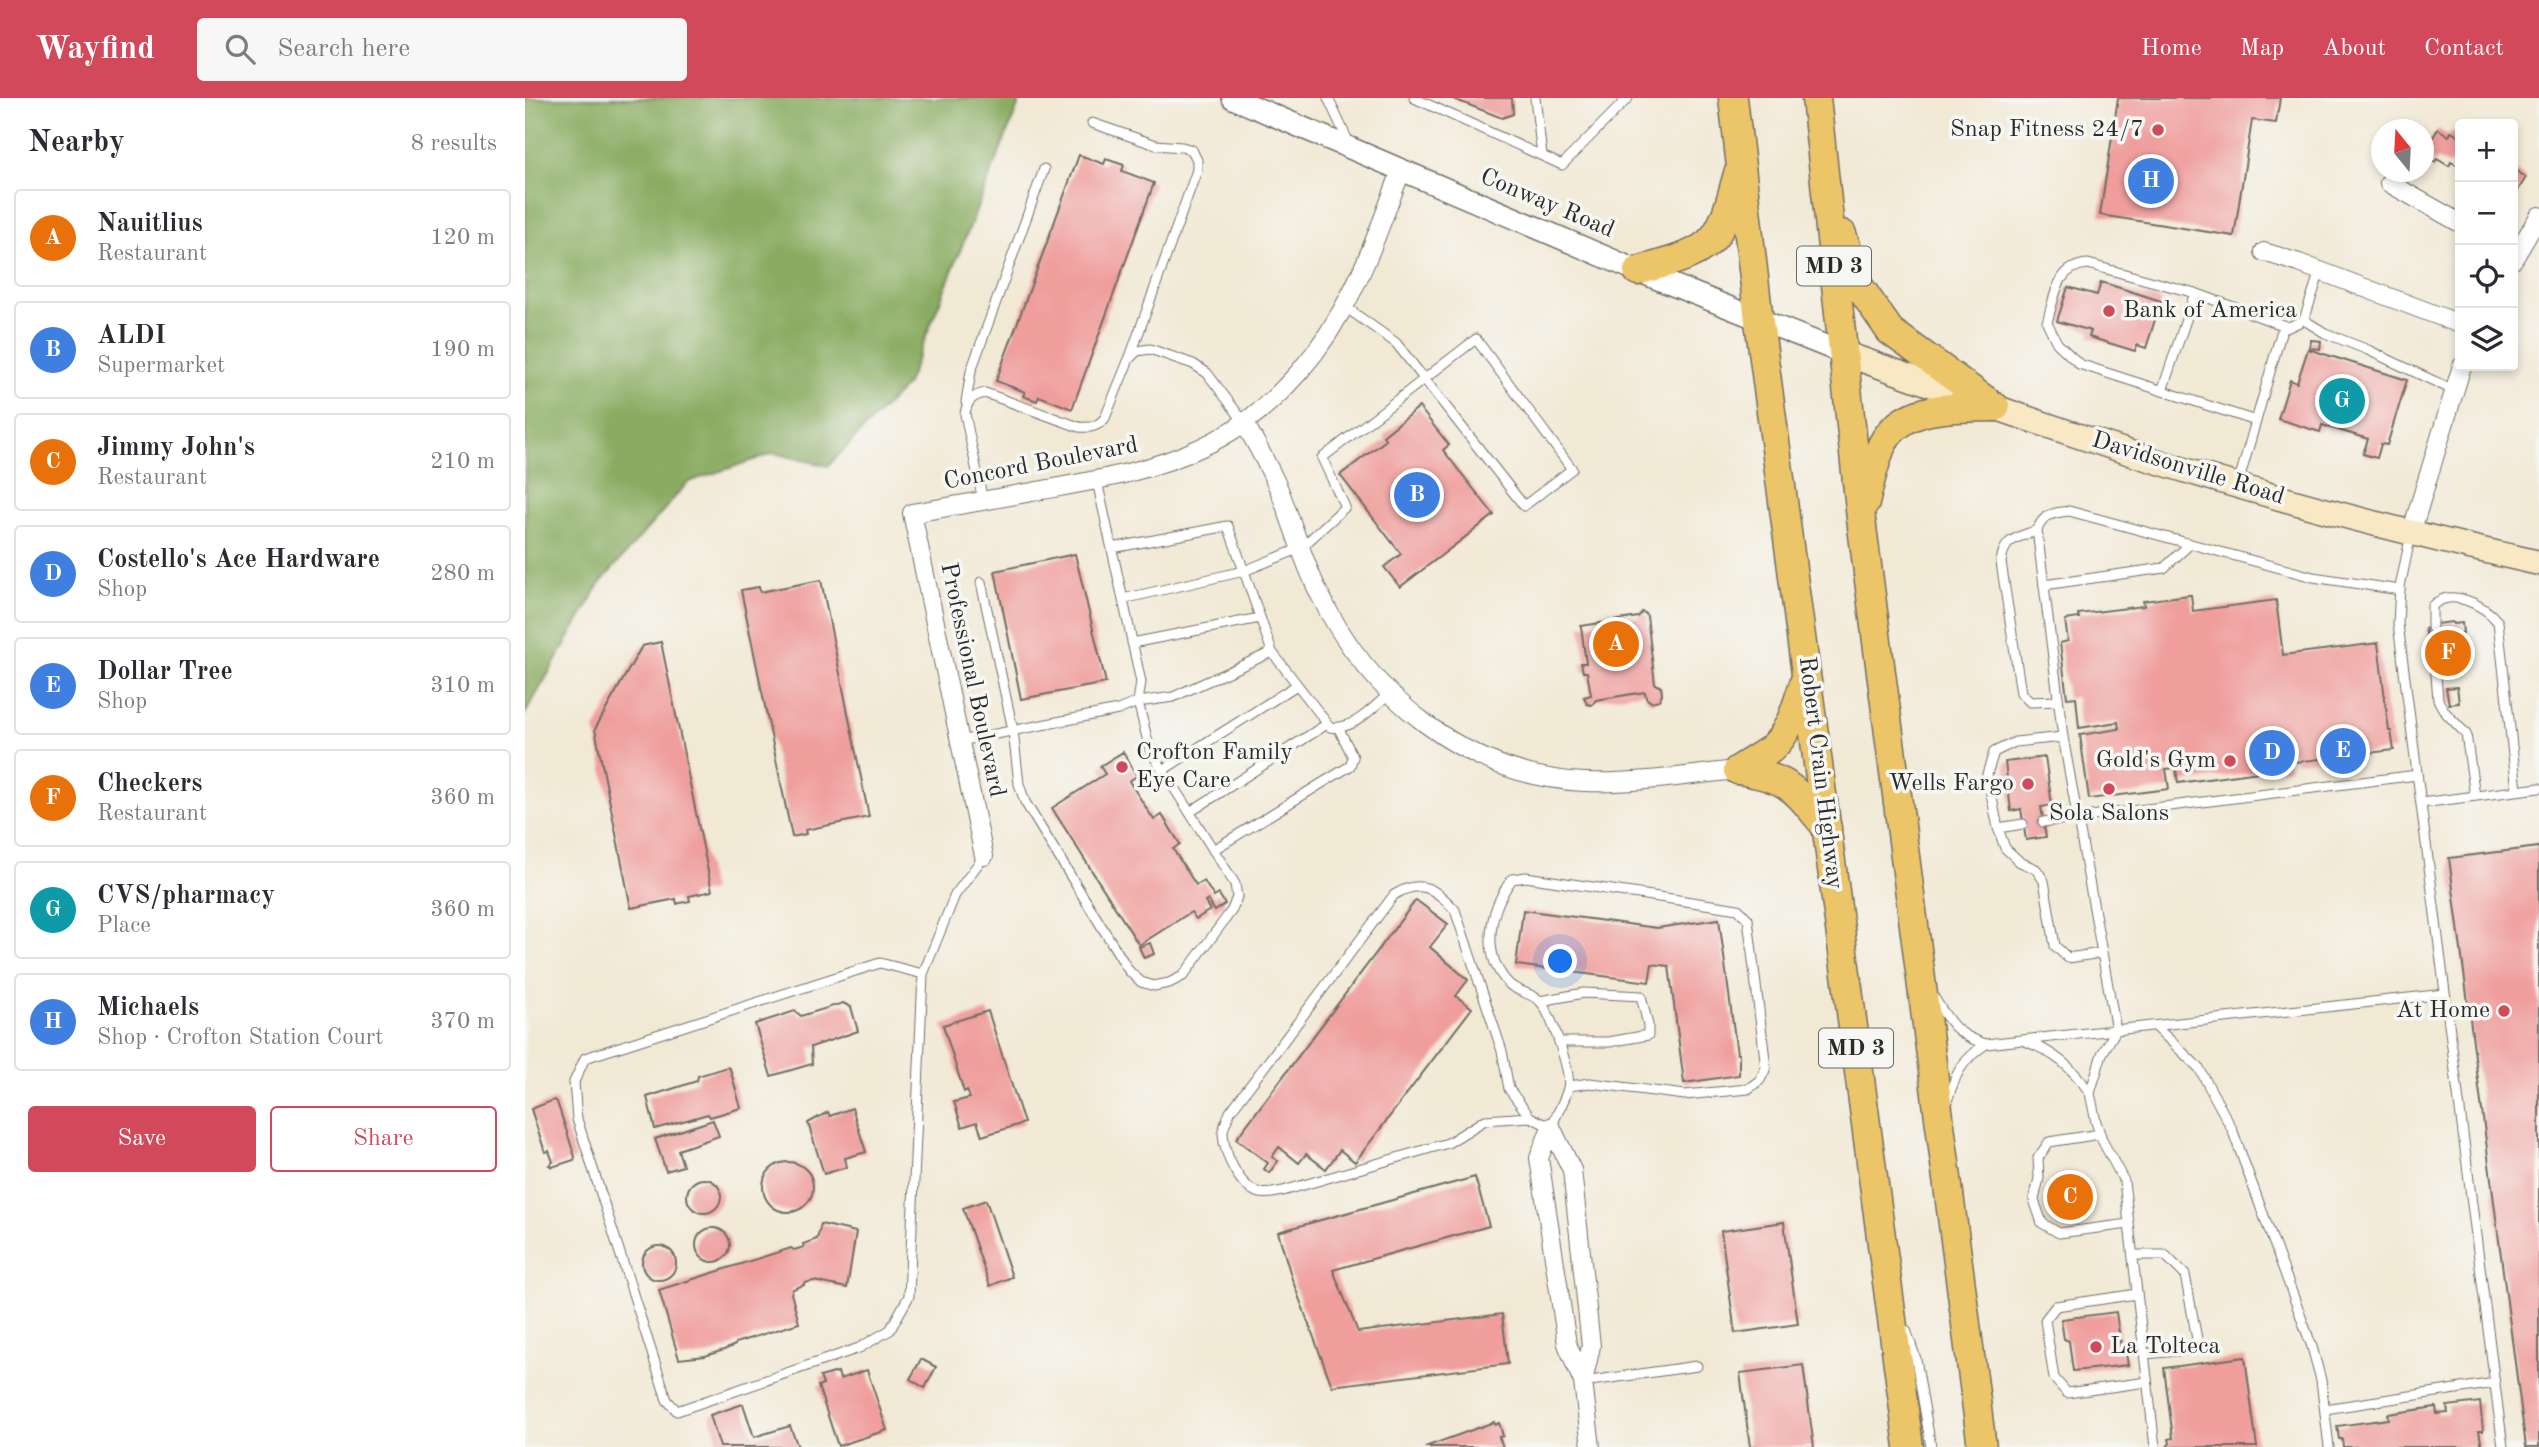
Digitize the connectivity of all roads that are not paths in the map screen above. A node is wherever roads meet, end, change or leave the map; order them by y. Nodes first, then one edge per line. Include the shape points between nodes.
1 (1233, 98) edge
2 (1328, 98) edge
3 (1414, 98) edge
4 (1535, 98) edge
5 (1628, 98) edge
6 (1733, 98) edge
7 (1816, 98) edge
8 (1092, 123) dead end
9 (1351, 148) junction
10 (1542, 155) junction
11 (1740, 168) junction
12 (1044, 169) dead end
13 (1402, 169) junction
14 (1824, 179) junction
15 (2389, 183) dead end
16 (2539, 216) edge
17 (2455, 220) edge
18 (2518, 249) edge
19 (2264, 252) dead end
20 (1638, 271) junction
21 (2321, 271) junction
22 (2195, 293) junction
23 (1344, 306) junction
24 (2304, 320) junction
25 (1759, 321) junction
26 (2455, 322) edge
27 (2288, 327) junction
28 (1843, 353) junction
29 (1129, 359) junction
30 (2461, 371) edge
31 (1425, 378) junction
32 (2162, 391) junction
33 (2455, 391) junction
34 (966, 404) junction
35 (1995, 407) junction
36 (2256, 421) junction
37 (1244, 422) junction
38 (1097, 481) junction
39 (2237, 485) junction
40 (983, 501) junction
41 (912, 513) joint
42 (1861, 519) junction
43 (2037, 530) junction
44 (2411, 533) junction
45 (2190, 544) junction
46 (1112, 548) junction
47 (1301, 548) junction
48 (2531, 557) edge
49 (1244, 571) junction
50 (981, 582) dead end
51 (2044, 585) junction
52 (2400, 590) junction
53 (1123, 599) junction
54 (1261, 618) junction
55 (1132, 643) junction
56 (1272, 652) junction
57 (1807, 674) junction
58 (1297, 685) junction
59 (1389, 694) junction
60 (2058, 701) junction
61 (1138, 702) junction
62 (1327, 724) junction
63 (1339, 729) junction
64 (1013, 730) junction
65 (2063, 737) junction
66 (960, 741) junction
67 (1738, 769) junction
68 (1163, 770) junction
69 (2417, 775) junction
70 (2539, 788) edge
71 (2517, 790) junction
72 (2475, 796) junction
73 (2421, 803) junction
74 (1190, 812) junction
75 (2077, 819) junction
76 (2043, 822) dead end
77 (2023, 824) dead end
78 (1827, 828) junction
79 (1998, 828) junction
80 (1213, 850) junction
81 (984, 856) joint
82 (2101, 953) junction
83 (1920, 973) junction
84 (923, 974) junction
85 (2445, 994) junction
86 (1540, 1001) junction
87 (2155, 1026) junction
88 (2116, 1030) junction
89 (2022, 1040) junction
90 (1560, 1042) junction
91 (1986, 1044) junction
92 (1569, 1086) junction
93 (2090, 1093) junction
94 (1529, 1117) junction
95 (1940, 1124) junction
96 (1551, 1127) junction
97 (2100, 1134) junction
98 (2129, 1224) junction
99 (2133, 1255) junction
100 (1885, 1269) junction
101 (2137, 1294) junction
102 (2144, 1354) junction
103 (1697, 1367) dead end
104 (1583, 1382) junction
105 (2147, 1382) junction
106 (2495, 1383) junction
107 (2325, 1409) junction
108 (1591, 1447) edge
109 (1909, 1447) edge
110 (1931, 1447) edge
111 (1982, 1447) edge
112 (2155, 1447) edge
113 (2329, 1447) edge
114 (2503, 1447) edge

1 - 9 street, Conway Road
2 - 9 lane
3 - 10 lane
4 - 10 lane
5 - 10 lane via 1562,165
6 - 11 highway, Robert Crain Highway / MD 3
7 - 14 highway, MD 3
8 - 29 lane via 1156,145 1192,150 1197,160
9 - 13 street, Conway Road
11 - 20 highway via 1713,237 1689,254
11 - 25 highway, Robert Crain Highway / MD 3
12 - 34 lane via 971,371
13 - 20 street, Conway Road
13 - 23 street, Concord Boulevard
14 - 28 highway, MD 3
14 - 35 highway via 1859,286 1890,331
15 - 17 street
16 - 18 street
19 - 21 street
20 - 25 street, Conway Road
21 - 24 lane
21 - 26 street
22 - 27 lane
22 - 32 lane
22 - 32 lane via 2088,264 2062,275 2047,323 2057,343 2079,364
23 - 31 lane via 1396,343
23 - 37 street, Concord Boulevard via 1286,387
24 - 27 lane
24 - 33 lane via 2325,334
25 - 28 street, Conway Road
25 - 57 highway, Robert Crain Highway / MD 3
27 - 36 lane via 2282,330
28 - 35 main road, Davidsonville Road
28 - 42 highway, MD 3
29 - 34 lane via 1105,418 1090,428 985,393
29 - 37 lane via 1137,351 1150,349 1193,364 1207,373
30 - 33 street
31 - 31 lane via 1524,506 1572,469 1476,340
31 - 47 lane via 1322,458 1345,507
32 - 36 lane
33 - 44 street
34 - 40 lane
35 - 39 main road, Davidsonville Road
35 - 42 highway via 1926,411 1893,428 1875,463
36 - 39 lane
37 - 38 street, Concord Boulevard via 1204,447 1159,465
37 - 47 street via 1279,490
38 - 40 street, Concord Boulevard
38 - 46 lane
39 - 44 main road, Davidsonville Road
40 - 41 street, Concord Boulevard
41 - 66 street, Professional Boulevard
42 - 83 highway, MD 3
43 - 45 lane via 2051,513 2069,511
43 - 51 lane
43 - 60 lane via 2010,540 2001,562 2021,693 2030,702
44 - 48 main road, Davidsonville Road
44 - 52 lane
45 - 51 lane via 2164,568
45 - 52 lane via 2313,577
46 - 49 lane via 1228,526
46 - 53 lane
47 - 49 lane
47 - 59 street via 1334,622 1359,662
49 - 53 lane
49 - 54 lane
50 - 64 lane
51 - 60 lane
52 - 69 lane via 2398,624
53 - 55 lane
54 - 55 lane
54 - 56 lane
55 - 61 lane via 1141,682
56 - 58 lane
56 - 61 lane via 1173,697
57 - 67 highway via 1782,738
57 - 78 highway, Robert Crain Highway / MD 3
58 - 62 lane
58 - 68 lane
59 - 63 lane
59 - 67 street via 1466,750 1542,777 1627,782
60 - 65 lane
61 - 64 lane
61 - 68 lane via 1150,750
62 - 63 lane
62 - 74 lane
63 - 80 lane via 1353,757 1350,766
64 - 66 lane
64 - 80 lane via 1025,802 1129,971 1141,982 1154,986 1183,976 1232,910 1235,884
65 - 75 lane
65 - 79 lane via 2015,742 1994,752 1987,774
66 - 81 street, Professional Boulevard
67 - 78 highway via 1781,780
68 - 74 lane
69 - 73 lane
69 - 75 lane
70 - 71 lane
71 - 72 lane
71 - 72 lane via 2498,622 2488,609 2454,598 2432,606 2438,700 2466,734
72 - 73 lane
73 - 85 lane
74 - 80 lane
75 - 76 lane
75 - 82 lane
77 - 79 lane
78 - 100 highway, Robert Crain Highway / MD 3
79 - 82 lane via 2005,848 2036,869 2044,881 2055,946 2068,958
81 - 84 lane via 955,895
82 - 88 lane
83 - 91 lane via 1956,1030
83 - 95 highway, MD 3
84 - 84 lane via 909,1296 890,1330 859,1349 677,1411 667,1400 577,1119 574,1082 585,1058 880,962
85 - 87 lane
85 - 106 lane
86 - 90 lane
86 - 90 lane via 1584,993 1641,996 1647,1035 1609,1042
86 - 92 lane via 1508,984 1493,957 1490,925 1512,879 1526,877 1738,909 1748,919 1766,1068 1760,1080 1748,1089 1685,1095 1590,1083
87 - 88 lane
87 - 107 lane via 2199,1068 2232,1129 2312,1347
88 - 89 lane
88 - 93 lane via 2102,1054
89 - 91 lane
89 - 93 lane via 2048,1050 2079,1076
90 - 92 lane
91 - 95 lane via 1955,1074
92 - 96 lane
93 - 97 lane
94 - 94 lane via 1509,1089 1502,1051 1455,910 1423,886 1407,886 1394,895 1238,1101 1223,1131 1235,1170 1245,1186 1261,1194 1448,1143 1485,1120
94 - 96 lane
95 - 111 highway, MD 3
96 - 104 street via 1572,1170 1591,1346
96 - 104 street via 1539,1158 1567,1344
97 - 98 lane via 2124,1181
97 - 98 lane via 2049,1142 2038,1158 2033,1200 2042,1223 2059,1233
98 - 99 lane
99 - 101 lane
99 - 102 lane via 2165,1255 2185,1275 2197,1339 2190,1350
100 - 109 highway, Robert Crain Highway / MD 3
100 - 110 lane via 1916,1359
101 - 102 lane
101 - 105 lane via 2056,1306 2045,1320 2054,1378 2067,1393
102 - 105 lane
103 - 104 lane
104 - 108 street
105 - 112 lane
106 - 107 lane
106 - 114 lane
107 - 113 lane

